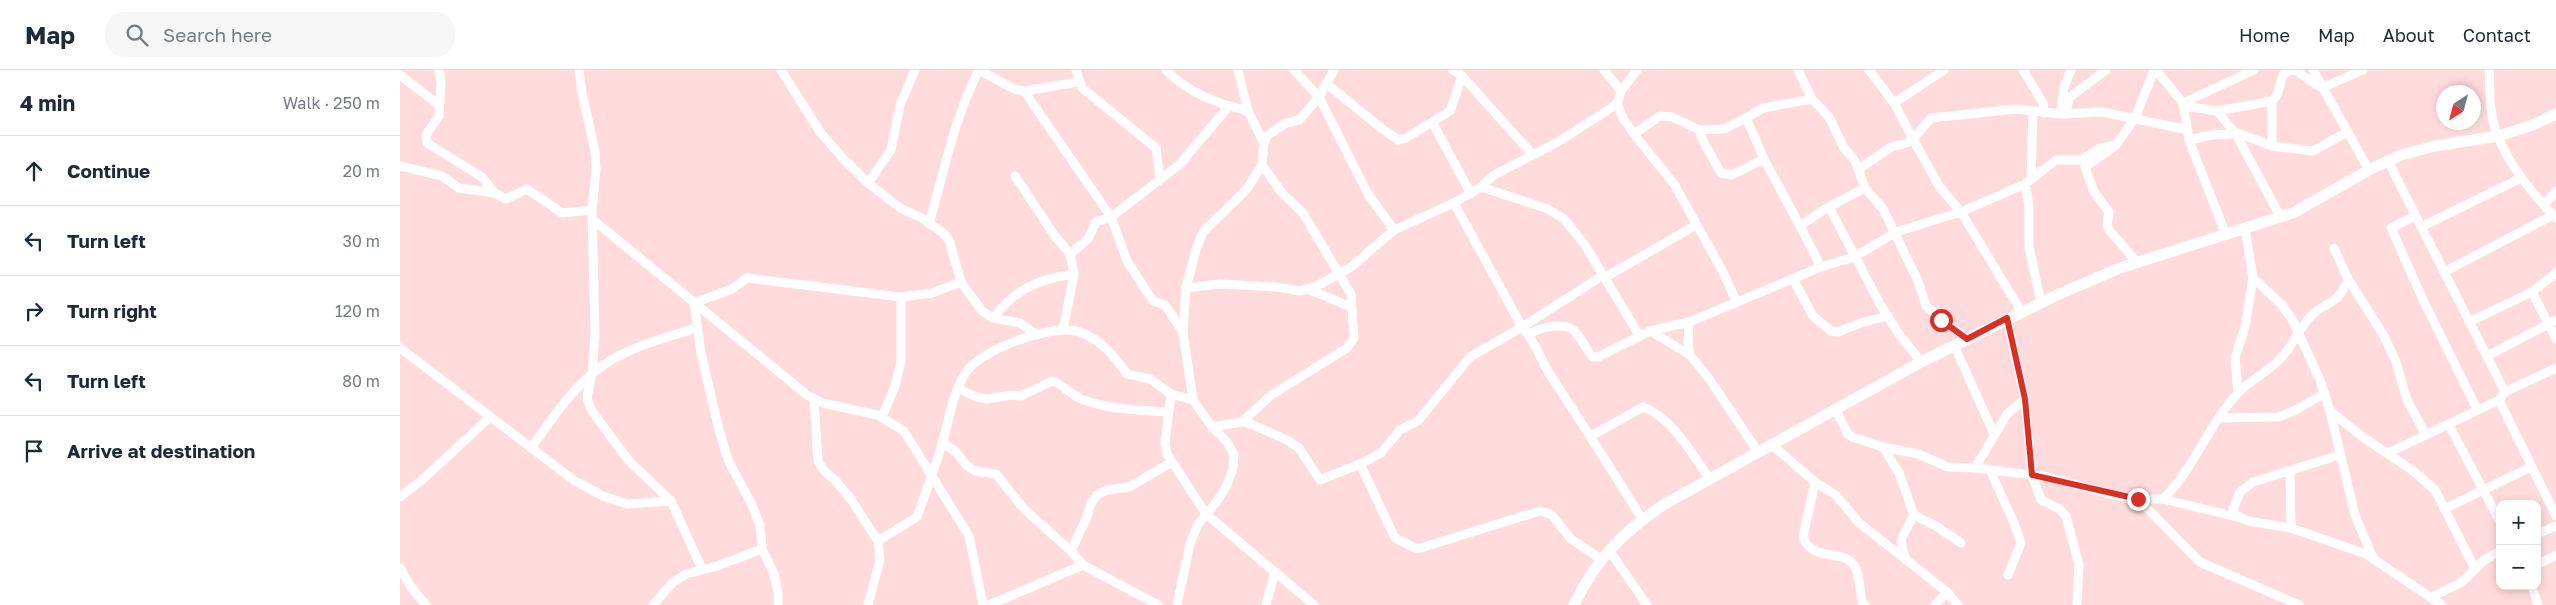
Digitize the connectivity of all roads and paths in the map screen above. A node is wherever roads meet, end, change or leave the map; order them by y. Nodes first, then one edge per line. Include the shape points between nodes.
1 (439, 70) edge
2 (579, 70) edge
3 (781, 70) edge
4 (915, 70) edge
5 (1076, 70) edge
6 (1166, 70) edge
7 (1238, 70) edge
8 (1294, 70) edge
9 (1334, 70) edge
10 (1453, 70) edge
11 (1604, 70) edge
12 (1637, 70) edge
13 (1798, 70) edge
14 (1870, 70) edge
15 (1944, 70) edge
16 (2023, 70) edge
17 (2071, 70) edge
18 (2106, 70) edge
19 (2155, 70) edge
20 (2293, 70) edge
21 (2313, 70) edge
22 (2363, 70) edge
23 (2489, 70) edge
24 (2250, 71) edge
25 (2164, 74) edge
26 (400, 75) edge
27 (1462, 76) junction
28 (1078, 82) junction
29 (1327, 84) junction
30 (2322, 88) junction
31 (1024, 90) junction
32 (1622, 92) junction
33 (1319, 97) junction
34 (1812, 100) junction
35 (2272, 101) junction
36 (1894, 103) junction
37 (1617, 104) junction
38 (2184, 105) junction
39 (439, 106) junction
40 (1229, 106) junction
41 (1248, 111) junction
42 (2033, 111) junction
43 (2218, 111) junction
44 (2044, 113) junction
45 (2063, 114) junction
46 (2556, 115) edge
47 (1746, 118) junction
48 (2135, 118) junction
49 (1432, 122) junction
50 (1700, 130) junction
51 (2188, 130) junction
52 (2347, 132) junction
53 (2235, 133) junction
54 (1634, 134) junction
55 (2498, 136) junction
56 (1913, 139) junction
57 (2190, 140) junction
58 (1264, 143) junction
59 (2116, 145) junction
60 (2272, 146) junction
61 (1532, 154) junction
62 (1764, 159) junction
63 (2388, 161) junction
64 (1262, 165) junction
65 (400, 166) edge
66 (1859, 169) junction
67 (2369, 170) junction
68 (1015, 176) dead end
69 (2522, 178) junction
70 (1160, 179) junction
71 (2028, 182) junction
72 (868, 183) junction
73 (1481, 187) junction
74 (1865, 188) junction
75 (2556, 191) edge
76 (495, 192) junction
77 (1471, 194) junction
78 (1454, 203) junction
79 (2544, 205) junction
80 (1829, 206) junction
81 (1960, 212) junction
82 (592, 214) junction
83 (2415, 216) junction
84 (2555, 216) edge
85 (1111, 217) junction
86 (2281, 218) junction
87 (929, 224) junction
88 (1696, 225) junction
89 (1800, 226) junction
90 (2421, 227) junction
91 (2245, 229) junction
92 (1394, 230) junction
93 (1896, 232) junction
94 (2226, 235) junction
95 (2334, 248) dead end
96 (1070, 254) junction
97 (1854, 256) junction
98 (2138, 263) junction
99 (1821, 267) junction
100 (2444, 272) junction
101 (2556, 273) edge
102 (1074, 274) junction
103 (1340, 274) junction
104 (1603, 277) junction
105 (2253, 278) junction
106 (1792, 279) junction
107 (2348, 279) junction
108 (961, 282) junction
109 (1186, 288) junction
110 (1310, 290) junction
111 (2532, 292) junction
112 (901, 297) junction
113 (1737, 303) junction
114 (2041, 303) junction
115 (694, 304) junction
116 (1351, 307) junction
117 (2021, 311) junction
118 (1888, 316) junction
119 (994, 318) junction
120 (2007, 318) junction
121 (1689, 322) junction
122 (2469, 322) junction
123 (2552, 322) edge
124 (697, 328) junction
125 (1063, 330) junction
126 (1525, 331) junction
127 (1650, 331) junction
128 (1183, 332) junction
129 (1037, 335) junction
130 (1639, 335) junction
131 (2299, 335) junction
132 (1967, 339) junction
133 (2556, 339) edge
134 (1954, 345) junction
135 (400, 348) edge
136 (1690, 355) junction
137 (2486, 356) junction
138 (1921, 362) junction
139 (2556, 368) edge
140 (592, 373) junction
141 (958, 388) junction
142 (2238, 393) junction
143 (2325, 393) junction
144 (1171, 394) junction
145 (2502, 396) junction
146 (2025, 399) junction
147 (814, 400) junction
148 (1193, 400) junction
149 (1835, 409) junction
150 (2477, 409) junction
151 (2330, 410) junction
152 (1169, 412) junction
153 (882, 417) junction
154 (490, 418) junction
155 (2220, 418) junction
156 (1242, 422) junction
157 (2449, 424) junction
158 (1212, 427) junction
159 (1994, 434) junction
160 (2426, 435) junction
161 (1591, 436) junction
162 (942, 442) junction
163 (1772, 445) junction
164 (1883, 447) junction
165 (530, 448) junction
166 (1758, 452) junction
167 (2388, 453) junction
168 (2340, 455) junction
169 (1172, 462) junction
170 (1360, 464) junction
171 (2531, 467) junction
172 (1975, 468) junction
173 (1990, 470) junction
174 (2290, 471) junction
175 (932, 474) junction
176 (2032, 475) junction
177 (1709, 478) junction
178 (1815, 482) junction
179 (2483, 490) junction
180 (400, 497) edge
181 (2138, 499) junction
182 (2162, 499) junction
183 (671, 501) junction
184 (2444, 509) junction
185 (1206, 514) junction
186 (2496, 514) edge
187 (1914, 516) junction
188 (2556, 516) edge
189 (2241, 518) junction
190 (1642, 519) junction
191 (2556, 526) edge
192 (2291, 528) junction
193 (2541, 532) edge
194 (878, 541) junction
195 (1961, 543) dead end
196 (762, 549) junction
197 (1609, 550) junction
198 (1071, 551) junction
199 (2496, 553) edge
200 (2556, 555) edge
201 (2373, 558) junction
202 (1600, 559) junction
203 (1906, 561) junction
204 (2541, 563) edge
205 (1083, 565) junction
206 (400, 568) edge
207 (702, 569) junction
208 (2475, 569) junction
209 (1275, 572) junction
210 (2008, 575) dead end
211 (2533, 590) edge
212 (1947, 592) junction
213 (2432, 597) junction
214 (426, 605) edge
215 (653, 605) edge
216 (778, 605) edge
217 (868, 605) edge
218 (983, 605) edge
219 (989, 605) edge
220 (1158, 605) edge
221 (1177, 605) edge
222 (1266, 605) edge
223 (1314, 605) edge
224 (1574, 605) edge
225 (1647, 605) edge
226 (1865, 605) edge
227 (1935, 605) edge
228 (1958, 605) edge
229 (2077, 605) edge
230 (2299, 605) edge
231 (2442, 605) edge
232 (2538, 605) edge

1 - 39 street
2 - 82 street via 595,151
3 - 72 street via 820,132
4 - 72 street via 900,105 891,150
5 - 28 street
6 - 40 street via 1184,86 1210,101
7 - 41 street
8 - 33 street
9 - 29 street
10 - 27 street
11 - 32 street
12 - 32 street
13 - 34 street
14 - 36 street
15 - 36 street
16 - 44 street via 2043,103
17 - 45 street via 2064,87
18 - 45 street via 2070,97
19 - 25 street
19 - 48 street
20 - 30 street
20 - 35 street via 2283,75 2278,95
21 - 30 street
22 - 30 street
23 - 55 street via 2491,109
24 - 38 street
25 - 38 street
26 - 39 street
27 - 49 street via 1450,111
27 - 61 street
28 - 31 street
28 - 70 street via 1092,98 1156,148
29 - 33 street
29 - 49 street via 1398,140
30 - 52 street
31 - 85 street
31 - 87 street via 1014,89 979,70 961,110
32 - 37 street
33 - 58 street via 1299,120 1272,132
33 - 92 street via 1368,194
34 - 47 street via 1763,108
34 - 66 street via 1829,117
35 - 43 street
35 - 60 street
36 - 56 street
37 - 54 street
37 - 61 street via 1558,142
38 - 43 street
38 - 51 street
39 - 76 street via 439,116 426,141 482,177
40 - 41 street
40 - 70 street via 1179,164
41 - 58 street
42 - 44 street
42 - 56 street via 2016,109 1931,118
42 - 71 street
43 - 53 street
44 - 45 street
45 - 48 street via 2102,112
46 - 55 main road
47 - 50 street via 1724,129
47 - 62 street
48 - 51 street
48 - 59 street
49 - 77 street
50 - 54 street via 1672,116 1660,116
50 - 62 street via 1705,146 1721,173 1732,175
51 - 57 street
52 - 60 street via 2313,151
52 - 67 street
53 - 57 street
53 - 60 street
53 - 86 street
54 - 88 street via 1667,173
55 - 63 main road via 2435,146
55 - 69 street
56 - 66 street via 1907,144 1891,147
56 - 81 street via 1939,186
57 - 94 street
58 - 64 street
59 - 71 street via 2100,148 2081,160 2059,159
59 - 98 street via 2085,168 2093,190 2109,212 2107,225 2110,231
61 - 73 street via 1494,175
62 - 89 street
63 - 67 main road
63 - 83 street
64 - 103 street via 1282,193 1303,213
64 - 109 street via 1246,189 1202,232
65 - 76 street via 442,176 456,187
66 - 74 street
67 - 86 main road
68 - 96 street
69 - 79 street
69 - 90 street
70 - 85 street
71 - 81 street
71 - 114 street via 2029,247
72 - 87 street via 900,208
73 - 77 street
73 - 104 street via 1548,209 1564,219 1585,245
74 - 80 street
74 - 93 street via 1883,209
75 - 79 street
76 - 82 street via 506,199 527,189 562,213
77 - 78 street
78 - 92 street
78 - 126 street
79 - 84 street
80 - 89 street
80 - 97 street
81 - 93 street
81 - 117 street
82 - 115 street
82 - 140 street via 595,336
83 - 90 street
83 - 150 street via 2391,228
84 - 100 street
85 - 96 street via 1096,222 1088,239
85 - 128 street via 1127,261 1153,301 1165,305
86 - 91 main road
87 - 108 street via 949,240
88 - 104 street
88 - 113 street
89 - 99 street
90 - 100 street
91 - 94 main road
91 - 105 street
92 - 103 street
93 - 97 street
93 - 132 street via 1926,306
94 - 98 main road
95 - 107 street
96 - 102 street
97 - 99 street
97 - 118 street
98 - 114 main road
99 - 106 street
100 - 122 street
101 - 111 street
102 - 119 street via 1033,284 1005,302
102 - 125 street
103 - 110 street
103 - 116 street via 1351,294
104 - 126 street
104 - 130 street
105 - 131 street via 2281,304
105 - 142 street via 2245,327 2235,358
106 - 113 street
106 - 118 street via 1812,316 1831,331 1838,332
107 - 131 street via 2335,301 2314,313 2304,323
107 - 160 street via 2384,336 2407,400
108 - 112 street via 932,293
108 - 119 street via 982,311
109 - 110 street via 1220,284
109 - 128 street
110 - 116 street
111 - 122 street
111 - 123 street
112 - 115 street via 747,278 732,289
112 - 153 street via 900,361 895,386
113 - 121 street
114 - 117 main road
115 - 124 street
115 - 147 street
116 - 156 street via 1354,338 1347,348 1270,396
117 - 120 main road
118 - 138 street
119 - 129 street via 1020,323
120 - 132 main road
120 - 146 street
121 - 127 street
121 - 136 street
122 - 137 street
123 - 133 street
123 - 137 street
124 - 140 street via 615,358
124 - 196 street via 719,430 728,460 760,525
125 - 129 street
125 - 144 street via 1079,332 1109,348 1127,374 1150,379
126 - 130 street via 1567,326 1576,332 1593,357
126 - 161 street
126 - 170 street via 1470,357 1418,422 1400,430 1381,452
127 - 130 street
127 - 136 street
128 - 148 street
129 - 141 street via 999,348 973,363
131 - 142 street via 2280,359
131 - 143 street
132 - 134 main road
134 - 138 main road
134 - 159 street
135 - 154 street
136 - 166 street
137 - 145 street
138 - 149 main road
139 - 145 street
140 - 165 street via 568,398
140 - 183 street via 587,398 591,410 629,461
141 - 152 street via 987,399 1021,396 1052,381 1079,398 1115,409
141 - 162 street
142 - 155 street
143 - 151 street
143 - 155 street via 2279,417
144 - 148 street
144 - 152 street
145 - 150 street
145 - 171 street
146 - 159 street via 2007,414
146 - 176 street
147 - 153 street
147 - 194 street via 818,461 850,498
148 - 158 street
149 - 163 main road
149 - 164 street via 1848,434
150 - 157 street
151 - 167 street
151 - 168 street
152 - 169 street via 1165,443
153 - 175 street via 904,431
154 - 165 street
154 - 180 street
155 - 182 street via 2180,480
156 - 158 street
156 - 170 street via 1299,448 1320,480
157 - 160 street
157 - 179 street
158 - 185 street via 1227,442 1234,455 1227,485
159 - 172 street
160 - 167 street
161 - 177 street via 1643,407 1652,411 1674,432
161 - 190 street
162 - 175 street
162 - 198 street via 975,471 996,474 1024,509
163 - 166 main road
163 - 178 street
164 - 172 street via 1918,454 1948,467
164 - 187 street via 1899,472
165 - 183 street via 574,481 603,496 627,504
166 - 177 main road
167 - 184 street via 2435,490
168 - 174 street
168 - 201 street via 2355,516
169 - 185 street
169 - 198 street via 1128,487 1097,495
170 - 202 street via 1395,538 1406,545 1417,549 1540,511 1551,514 1571,539
171 - 179 street
171 - 188 street
172 - 173 street
173 - 176 street
173 - 210 street via 2021,543
174 - 189 street via 2244,487 2233,509
174 - 192 street
175 - 194 street via 917,517
175 - 218 street via 969,536
176 - 181 street
176 - 229 street via 2041,500 2066,516 2079,565
177 - 190 main road
178 - 203 street via 1837,496 1858,522
178 - 226 street via 1803,537 1813,552 1850,561 1855,567
179 - 184 street
179 - 186 street
181 - 182 street
181 - 230 street via 2200,562
182 - 189 street
183 - 207 street
184 - 208 street
185 - 209 street
185 - 221 street via 1190,544
187 - 195 street
187 - 203 street via 1900,544
189 - 192 street
190 - 197 main road
191 - 193 street
192 - 201 street
194 - 217 street via 880,560
196 - 207 street
196 - 216 street via 774,574
197 - 202 main road
197 - 225 street
198 - 205 street
199 - 208 street
200 - 204 street
201 - 213 street
202 - 224 main road
203 - 212 street
205 - 219 street
205 - 220 street
206 - 214 street
207 - 215 street via 673,582
208 - 213 street via 2462,582
209 - 222 street
209 - 223 street
211 - 232 street
212 - 227 street
212 - 228 street
213 - 231 street

